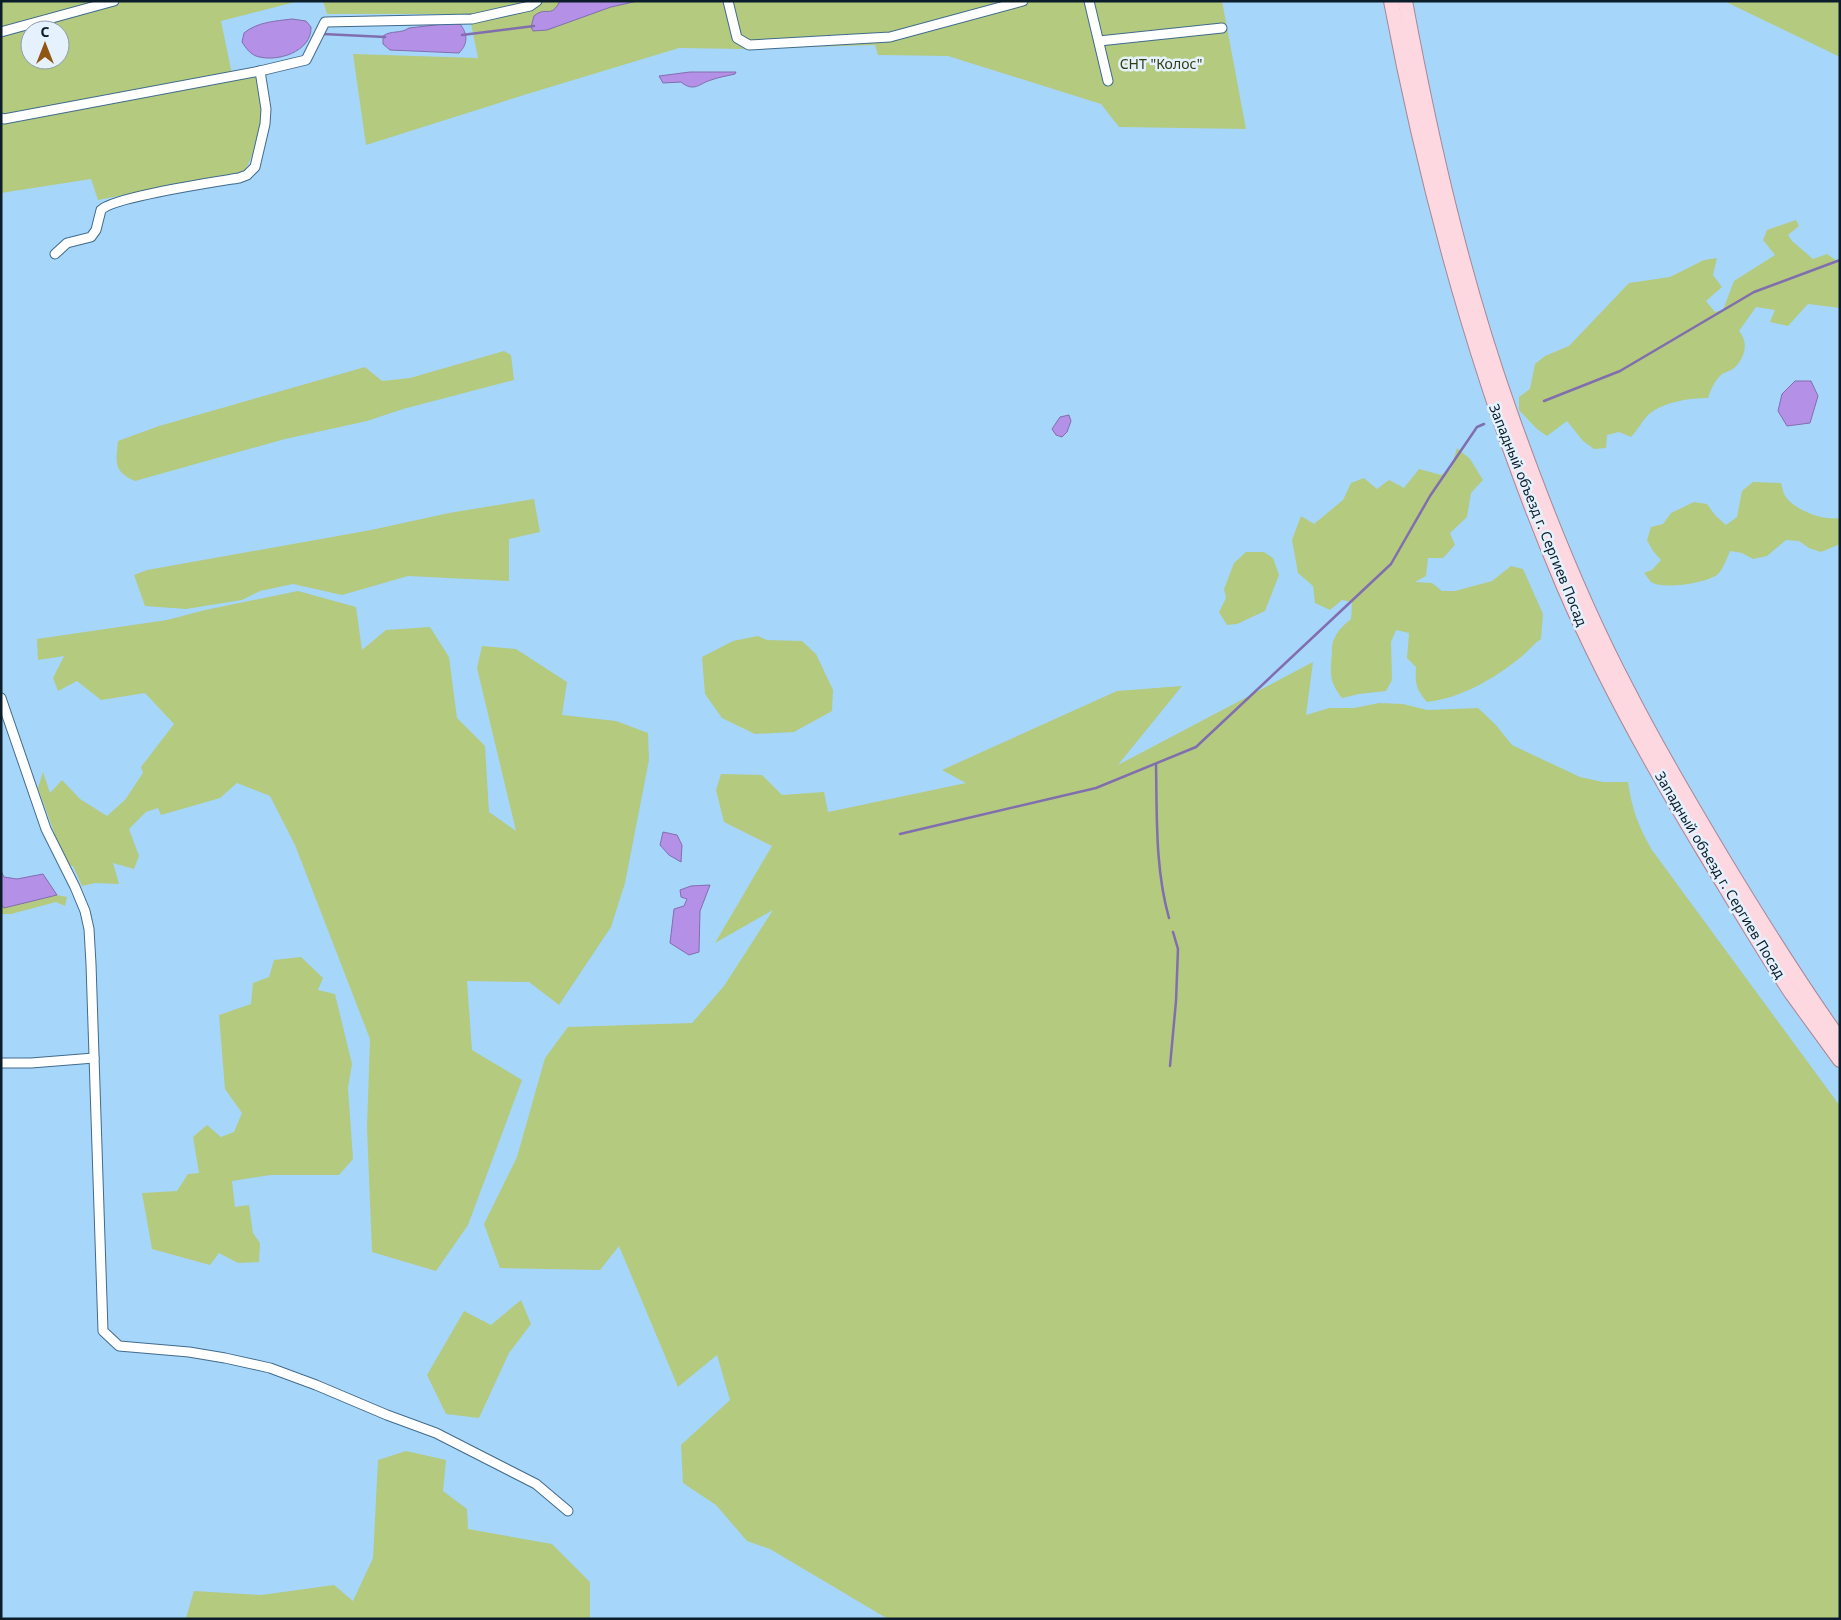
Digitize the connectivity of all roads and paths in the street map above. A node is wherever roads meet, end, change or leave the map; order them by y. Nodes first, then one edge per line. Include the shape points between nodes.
1 (114, 1) edge
2 (537, 1) edge
3 (728, 1) edge
4 (1023, 1) edge
5 (1088, 1) edge
6 (1391, 1) edge
7 (1405, 1) edge
8 (1222, 28) dead end
9 (1, 32) edge
10 (1099, 40) junction
11 (260, 71) junction
12 (1108, 81) dead end
13 (1, 118) edge
14 (55, 254) dead end
15 (1, 698) edge
16 (1840, 1040) edge
17 (94, 1058) junction
18 (1840, 1060) edge
19 (1, 1063) edge
20 (568, 1511) dead end

1 - 9 street
2 - 11 street via 530,6 472,19 325,22 306,60
3 - 4 street via 737,38 749,45 890,37
5 - 10 street
6 - 18 main road, Западный объезд г. Сергиев Посад via 1426,172 1475,348 1500,424 1564,588 1614,693 1666,788 1763,949
7 - 16 main road, Западный объезд г. Сергиев Посад via 1439,168 1484,333 1511,416 1578,585 1626,688 1689,801 1774,944
8 - 10 street
10 - 12 street
11 - 13 street
11 - 14 street via 266,116 252,171 239,178 110,203 100,210 96,230 91,237 66,243
15 - 17 street via 46,829 85,911 92,964
17 - 19 street
17 - 20 street via 103,1331 110,1339 119,1346 190,1352 270,1368 316,1385 436,1433 536,1484

